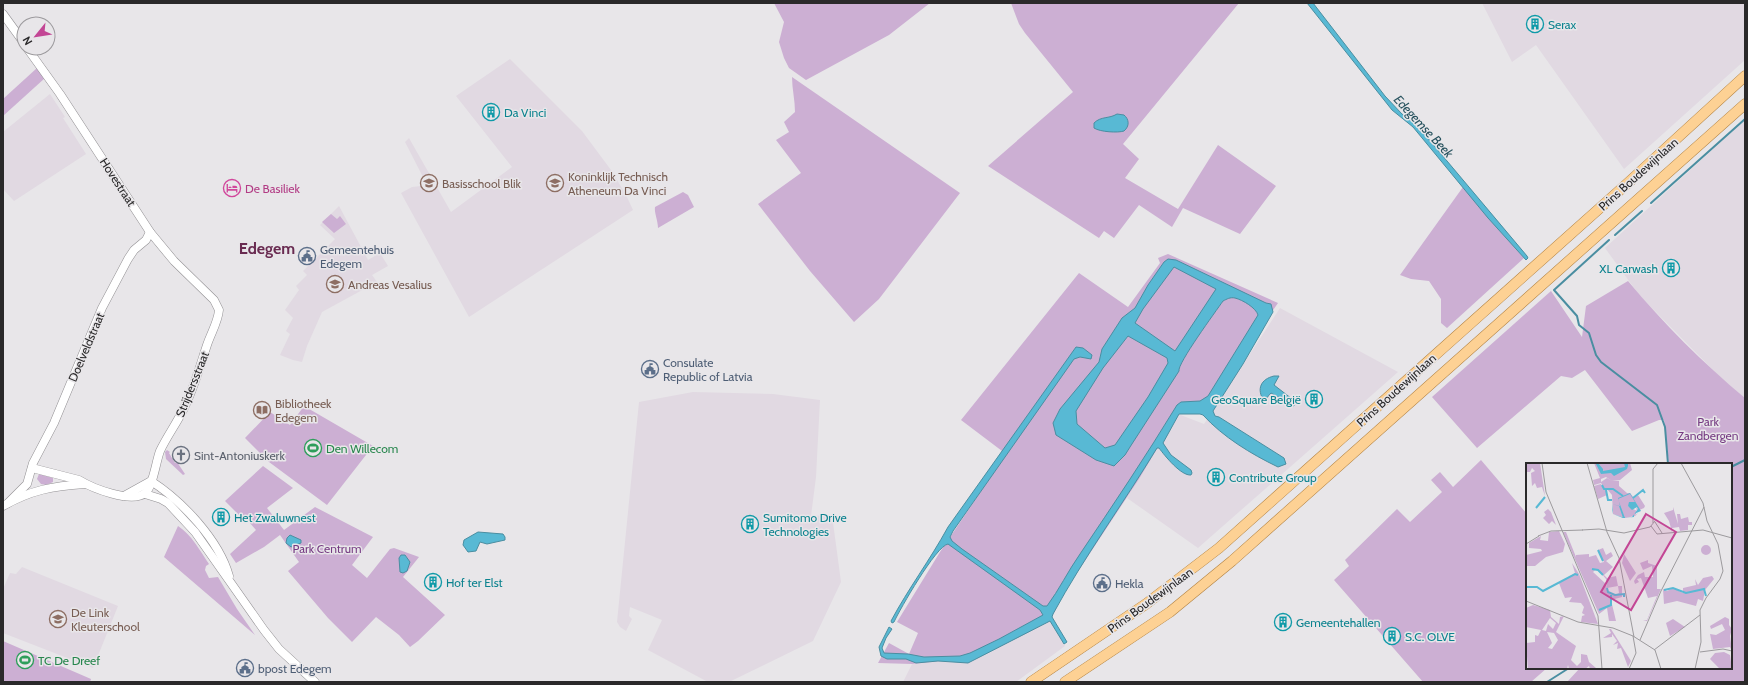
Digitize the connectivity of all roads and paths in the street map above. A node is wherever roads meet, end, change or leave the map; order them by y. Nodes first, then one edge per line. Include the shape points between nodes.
1 (3, 14) edge
2 (16, 32) edge
3 (33, 56) edge
4 (1745, 76) edge
5 (1745, 104) edge
6 (150, 232) junction
7 (219, 307) joint
8 (32, 468) junction
9 (151, 481) junction
10 (86, 484) junction
11 (41, 489) junction
12 (144, 490) junction
13 (6, 504) edge
14 (230, 579) junction
15 (315, 682) edge
16 (1030, 682) edge
17 (1065, 682) edge

1 - 2 street
3 - 6 street, Hovestraat
4 - 16 main road, Prins Boudewijnlaan via 1219,548 1146,604
5 - 17 main road, Prins Boudewijnlaan via 1232,561 1148,628
6 - 7 street, Hovestraat
6 - 8 street, Doelveldstraat via 128,259 102,308 54,423
7 - 9 street, Strijdersstraat via 219,315 190,394 167,435
8 - 10 street
8 - 11 street via 31,479
8 - 13 street, Doelveldstraat via 27,484
9 - 12 street
9 - 14 street via 172,496 202,528 226,567
10 - 11 street
10 - 12 street via 124,496
11 - 13 street
12 - 14 street via 161,499 178,513
14 - 15 street via 271,639

